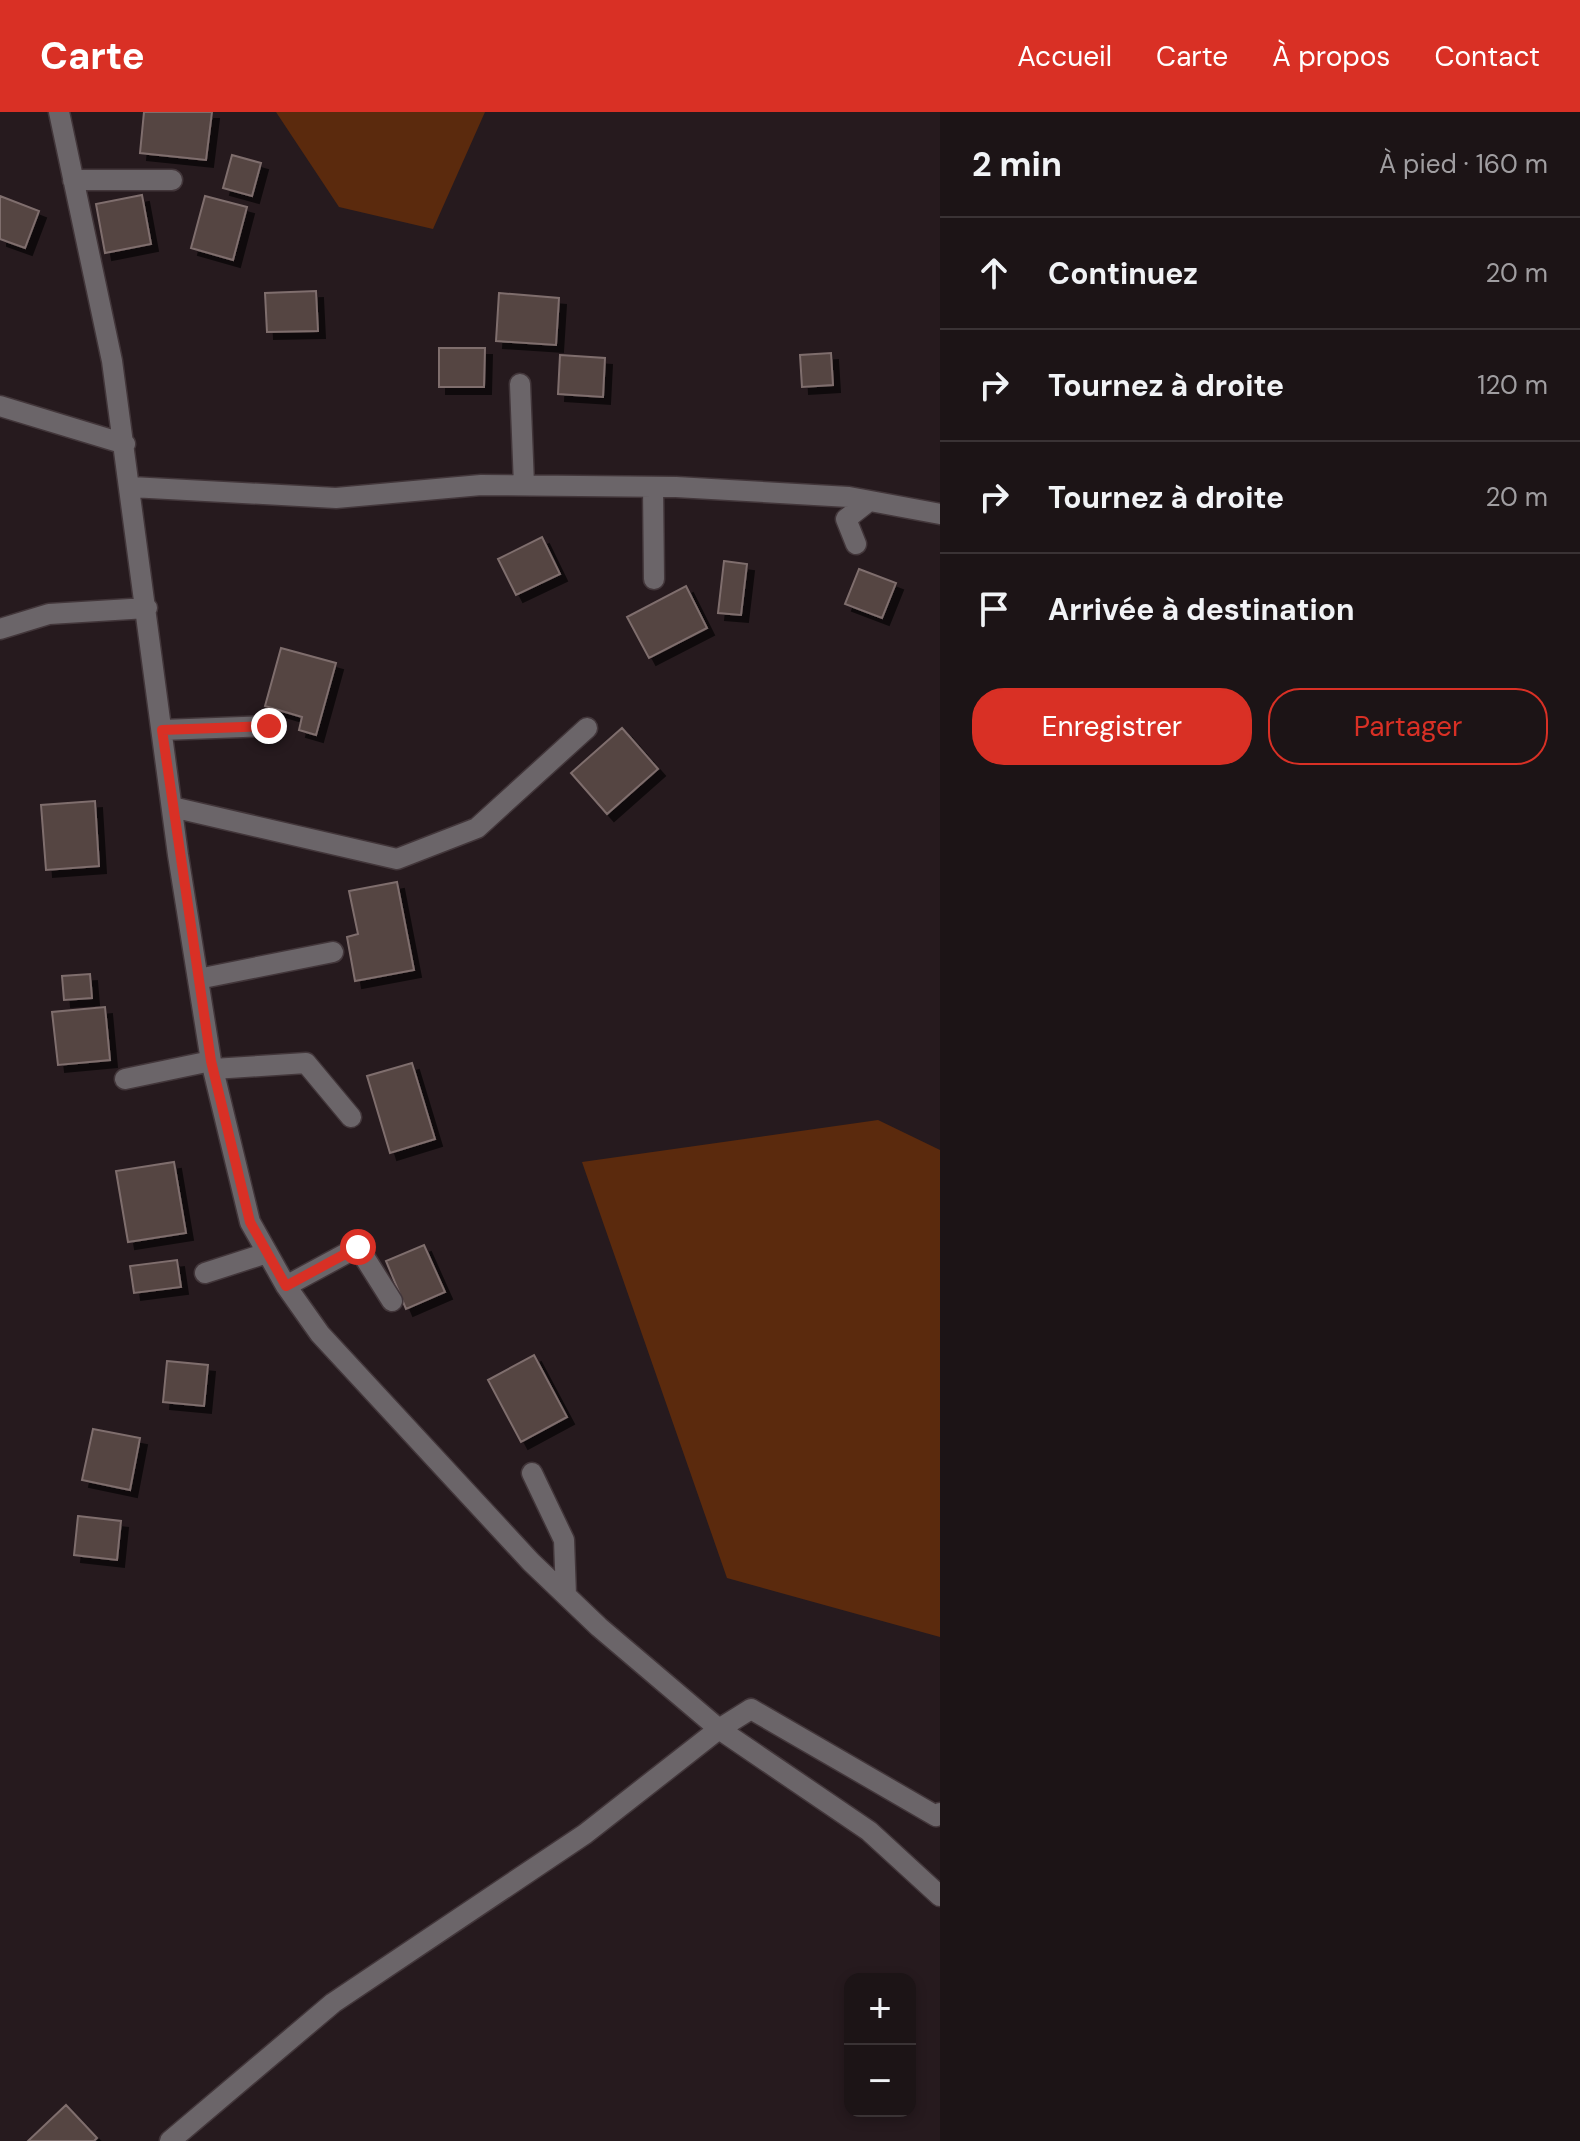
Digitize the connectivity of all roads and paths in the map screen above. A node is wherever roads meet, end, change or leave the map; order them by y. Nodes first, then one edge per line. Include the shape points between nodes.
1 (59, 112) edge
2 (73, 180) junction
3 (172, 180) dead end
4 (520, 384) dead end
5 (0, 406) edge
6 (125, 444) junction
7 (524, 485) junction
8 (131, 487) junction
9 (653, 487) junction
10 (869, 501) junction
11 (940, 514) edge
12 (856, 544) dead end
13 (654, 579) dead end
14 (147, 608) junction
15 (0, 629) edge
16 (269, 726) dead end
17 (587, 728) dead end
18 (162, 730) junction
19 (172, 807) junction
20 (333, 952) dead end
21 (198, 979) junction
22 (212, 1065) junction
23 (125, 1079) dead end
24 (351, 1117) dead end
25 (267, 1253) junction
26 (205, 1273) dead end
27 (286, 1286) junction
28 (392, 1301) dead end
29 (532, 1473) dead end
30 (566, 1595) junction
31 (719, 1729) junction
32 (940, 1813) edge
33 (940, 1896) edge
34 (170, 2141) edge

1 - 2 street
2 - 3 street
2 - 6 street
4 - 7 street
5 - 6 street
6 - 8 street
7 - 8 street via 336,498
7 - 9 street
8 - 14 street
9 - 10 street
9 - 13 street
10 - 11 street
10 - 12 street via 846,519
14 - 15 street via 49,614
14 - 18 street
16 - 18 street
17 - 19 street via 477,828 397,859
18 - 19 street
19 - 21 street
20 - 21 street
21 - 22 street
22 - 23 street
22 - 24 street via 306,1063
22 - 25 street via 250,1222
25 - 26 street
25 - 27 street
27 - 28 street via 358,1247
27 - 30 street via 320,1334 413,1437
29 - 30 street via 564,1540
30 - 31 street
31 - 32 street via 751,1709 936,1816
31 - 33 street via 869,1831
31 - 34 street via 585,1834 333,2003

